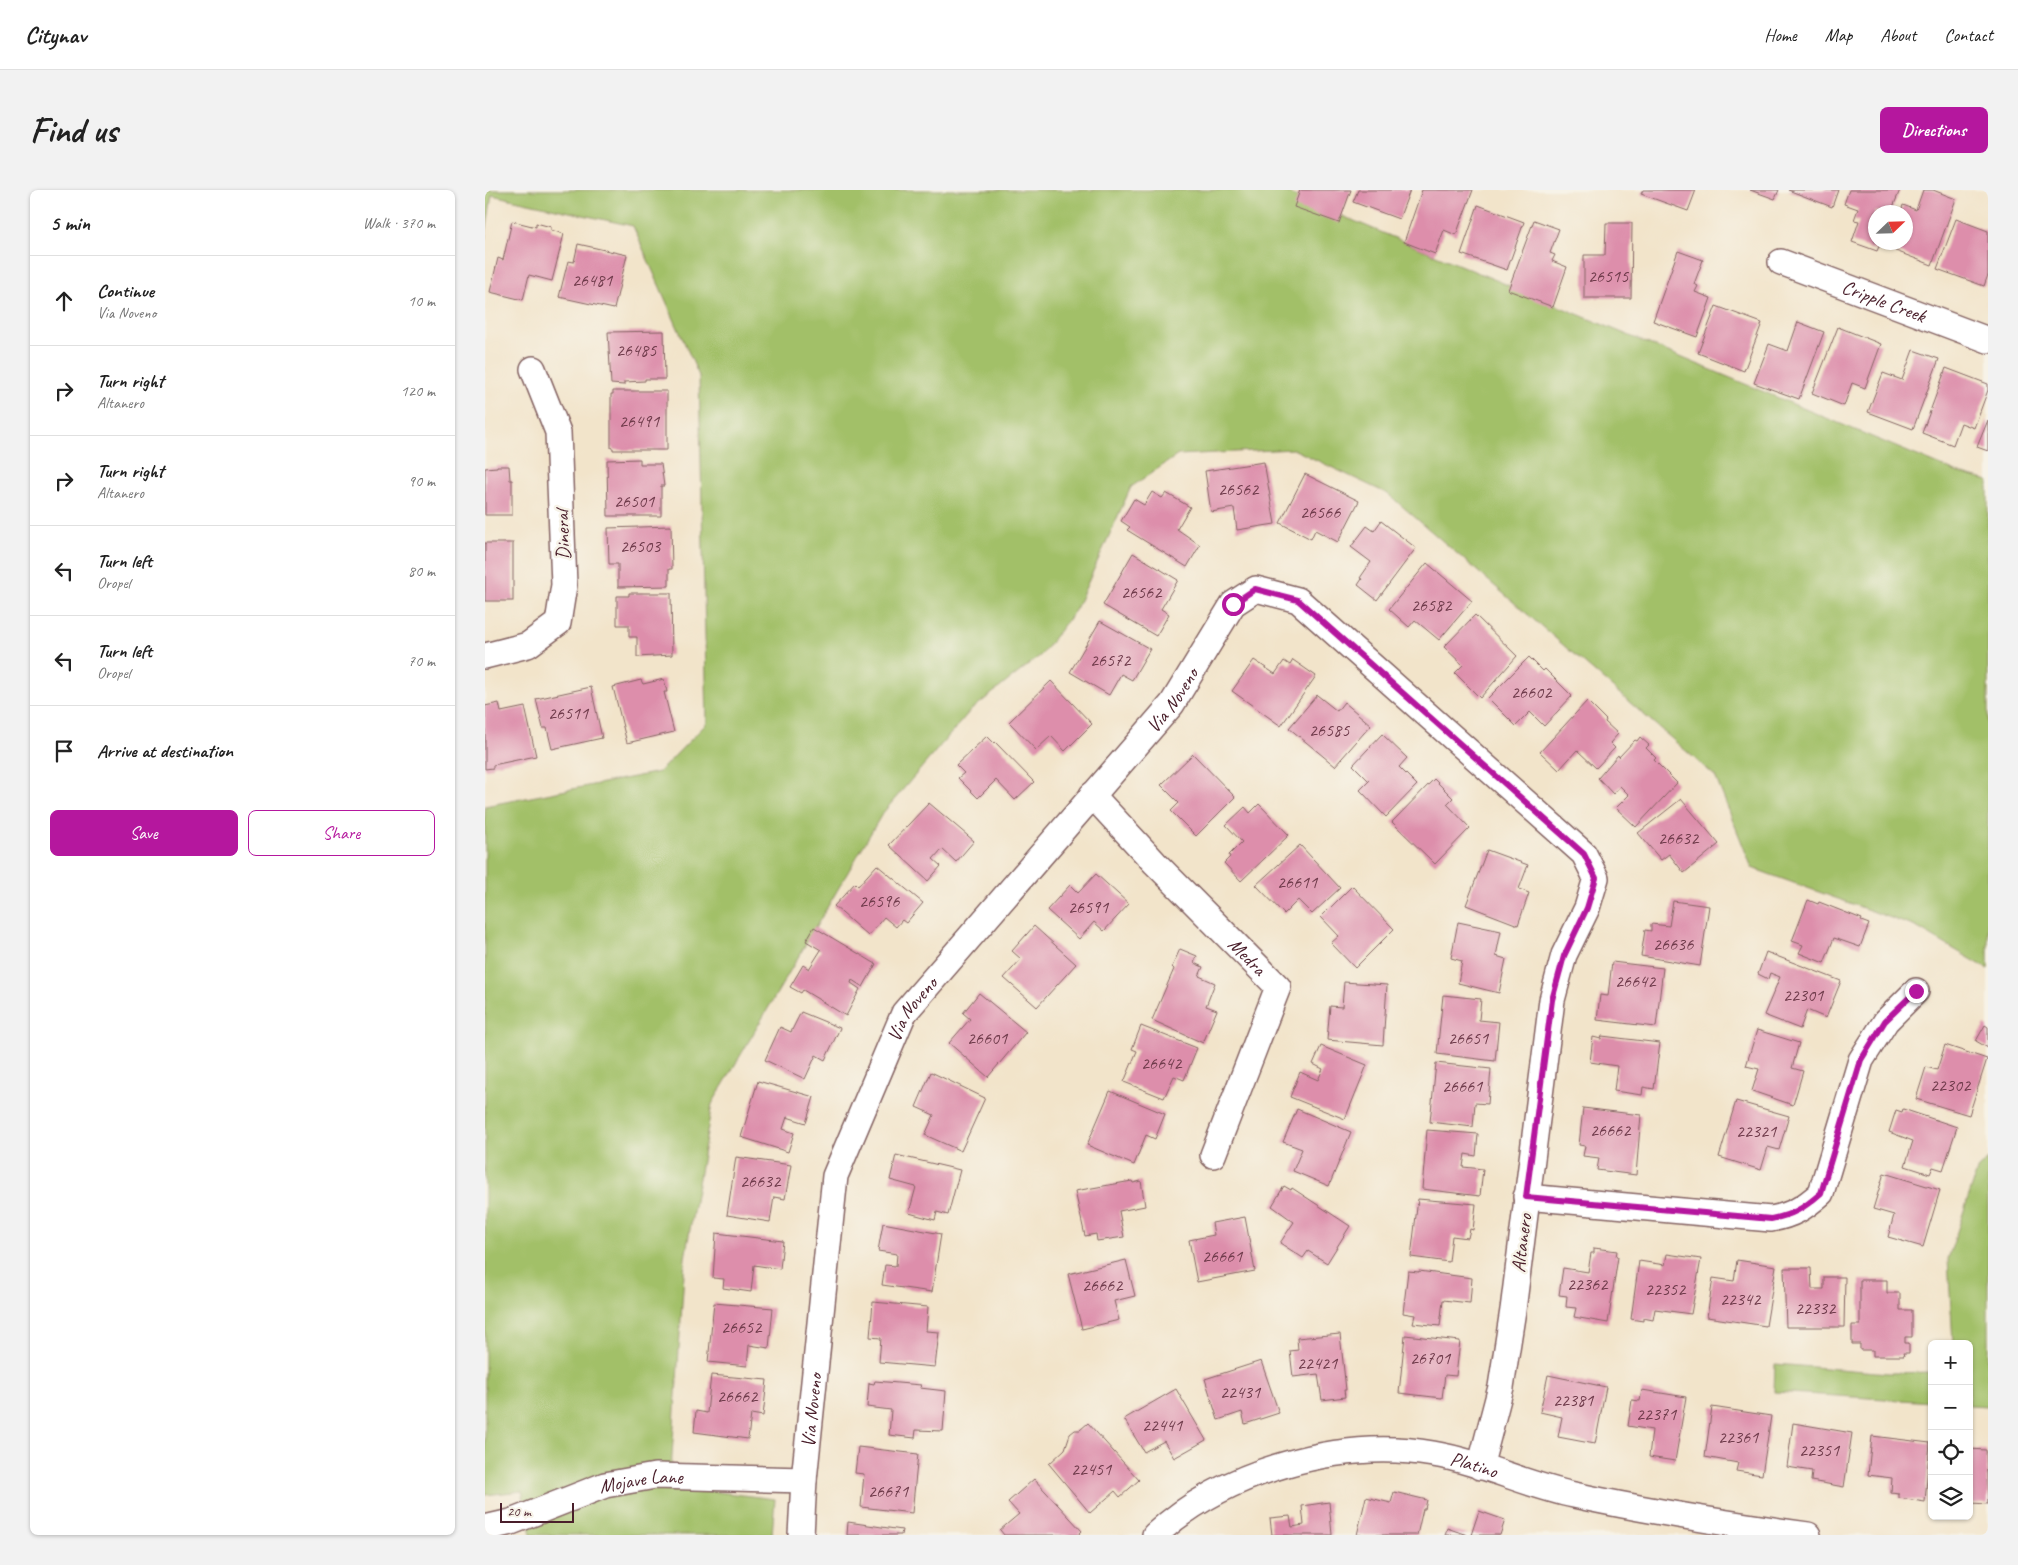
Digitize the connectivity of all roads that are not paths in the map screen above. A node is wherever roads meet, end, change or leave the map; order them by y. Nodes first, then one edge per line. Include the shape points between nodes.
1 (1781, 262) dead end
2 (1988, 340) edge
3 (533, 369) dead end
4 (1255, 589) joint
5 (485, 656) edge
6 (1092, 794) junction
7 (1916, 991) dead end
8 (1213, 1155) dead end
9 (1526, 1197) junction
10 (1479, 1467) junction
11 (804, 1480) junction
12 (485, 1528) edge
13 (512, 1529) edge
14 (801, 1535) edge
15 (1155, 1535) edge
16 (1809, 1535) edge

1 - 2 street, Cripple Creek
3 - 5 street, Dineral via 558,432 564,585 558,623 528,645
4 - 6 street, Via Noveno via 1233,604 1172,704
4 - 9 street, Altanero via 1298,600 1584,854 1596,878 1587,908 1564,956 1552,1000
6 - 8 street, Medra via 1155,863 1279,987
6 - 11 street, Via Noveno via 904,1013 835,1176
7 - 9 street via 1885,1021 1861,1060 1821,1193 1806,1207 1788,1216 1771,1219
9 - 10 street, Altanero via 1501,1387
10 - 15 street, Platino via 1433,1454 1372,1450 1309,1458 1257,1473 1211,1494
10 - 16 street, Platino via 1572,1495 1708,1521
11 - 13 street, Mojave Lane via 655,1476 605,1485
11 - 14 street, Via Noveno
12 - 13 street, Mojave Lane

